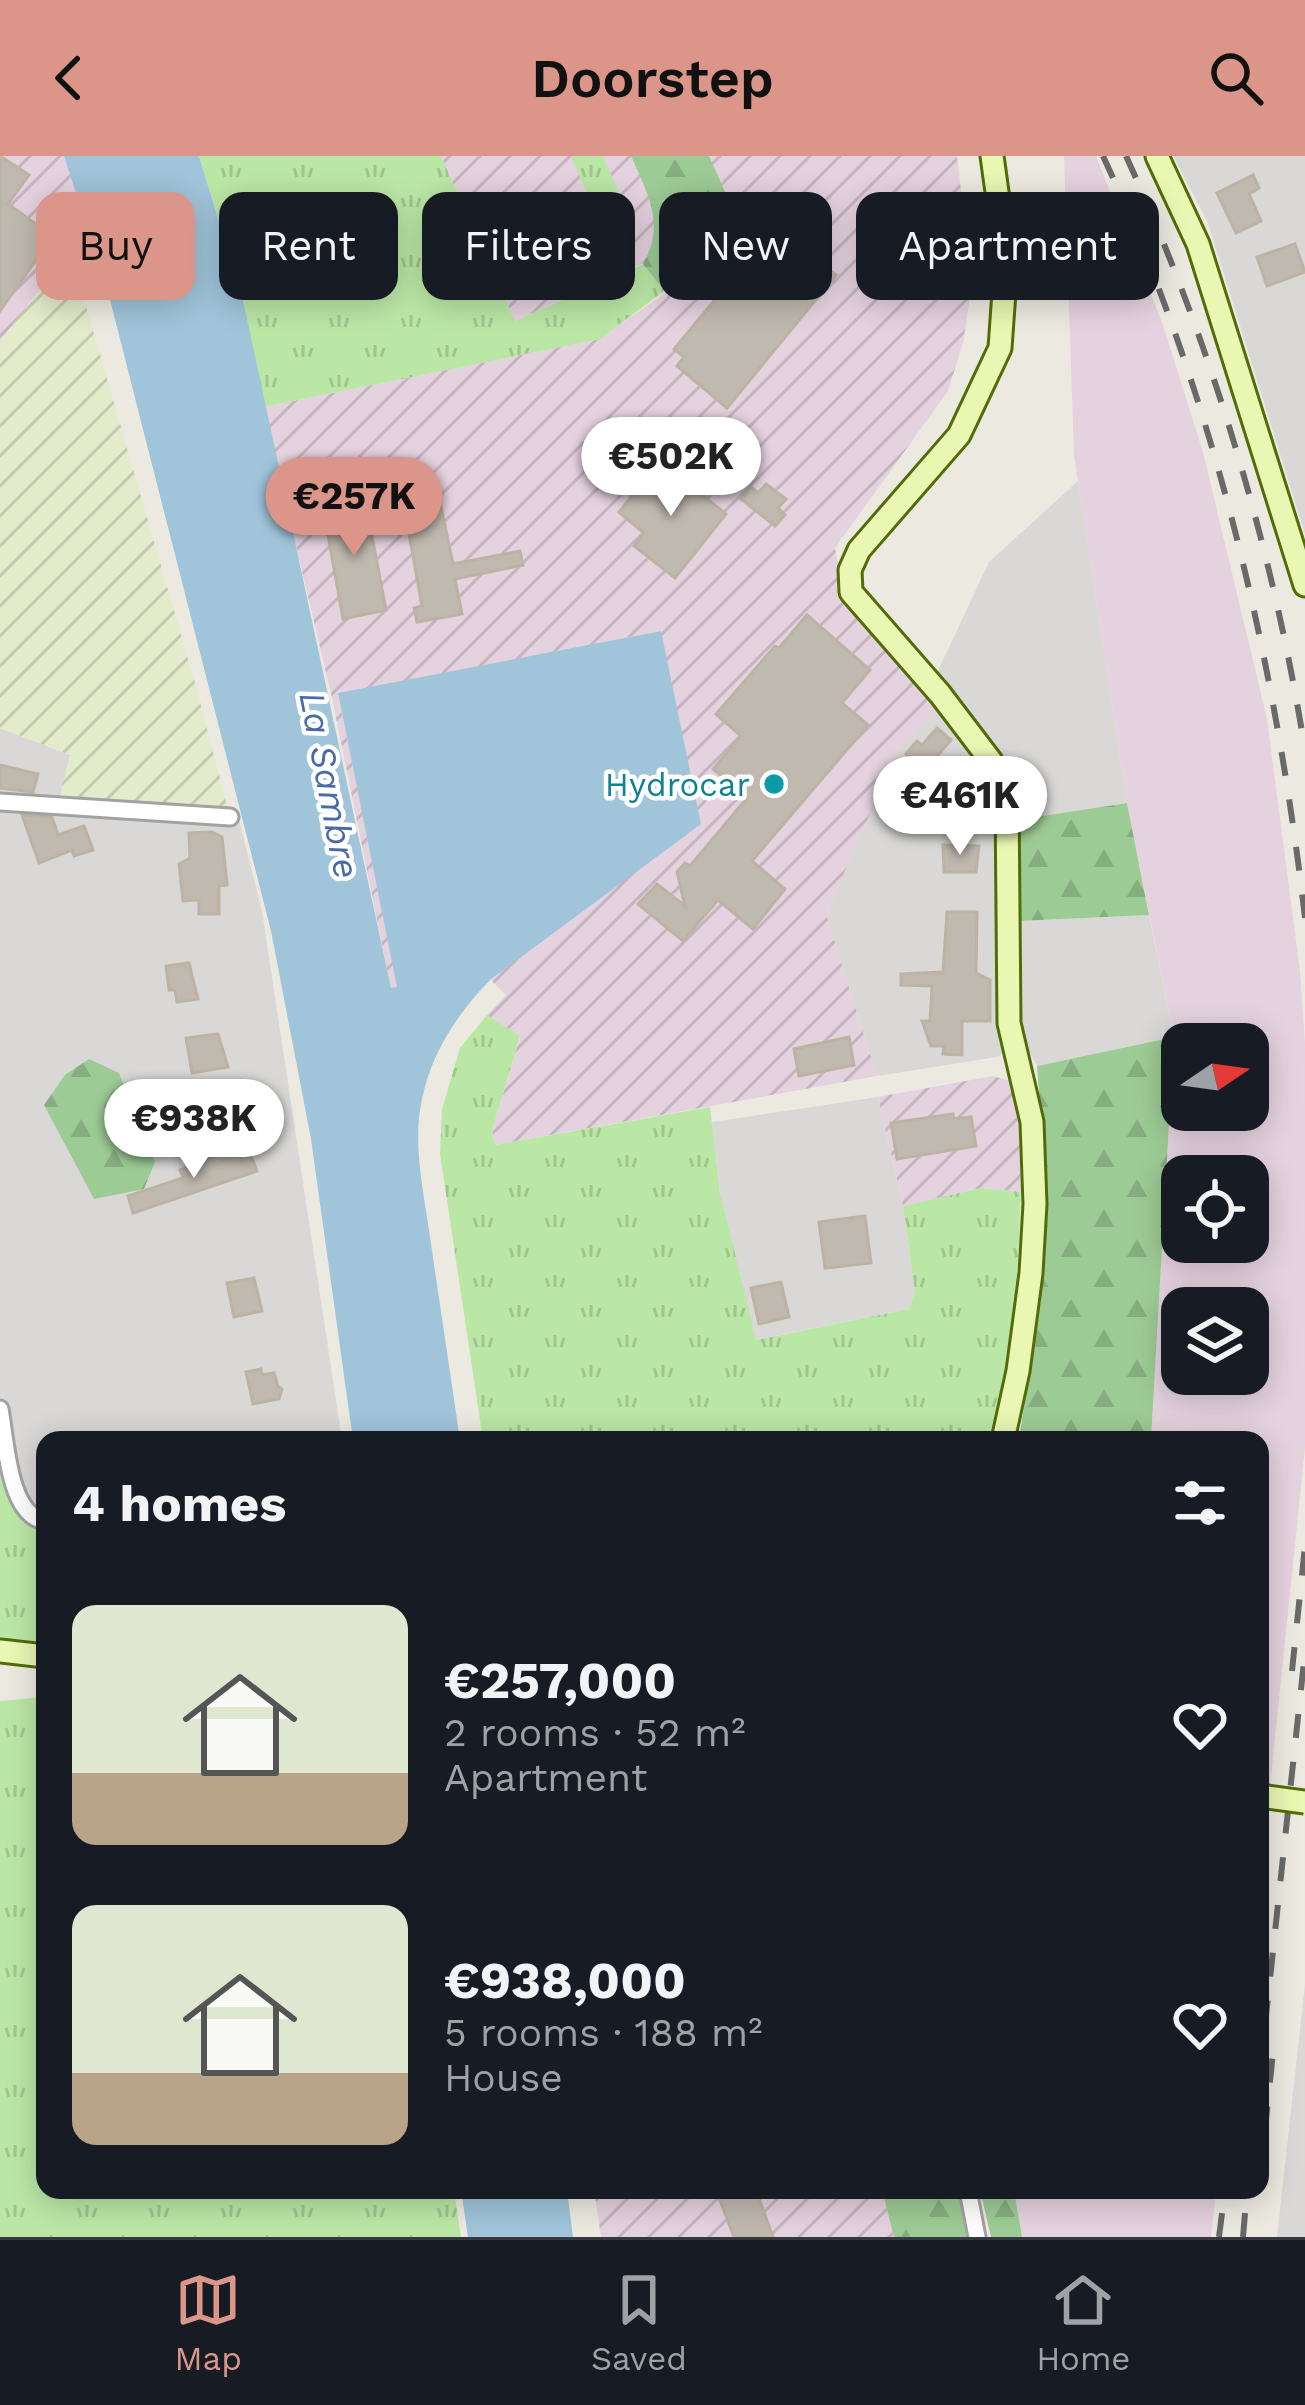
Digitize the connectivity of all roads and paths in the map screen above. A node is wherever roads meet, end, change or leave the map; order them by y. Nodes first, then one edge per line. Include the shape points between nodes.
1 (992, 156) edge
2 (1157, 156) edge
3 (1305, 586) edge
4 (0, 802) edge
5 (230, 817) dead end
6 (0, 1408) edge
7 (1005, 1431) edge
8 (36, 1520) edge
9 (0, 1651) edge
10 (36, 1655) edge
11 (1269, 1797) edge
12 (1305, 1802) edge
13 (970, 2199) edge
14 (977, 2237) edge

1 - 7 street via 1005,278 1000,348 959,435 850,570 851,592 991,761 1007,798 1010,1023 1032,1123 1035,1204
2 - 3 street via 1198,244
4 - 5 street
6 - 8 street via 19,1505
9 - 10 street
11 - 12 street, bridge
13 - 14 street

